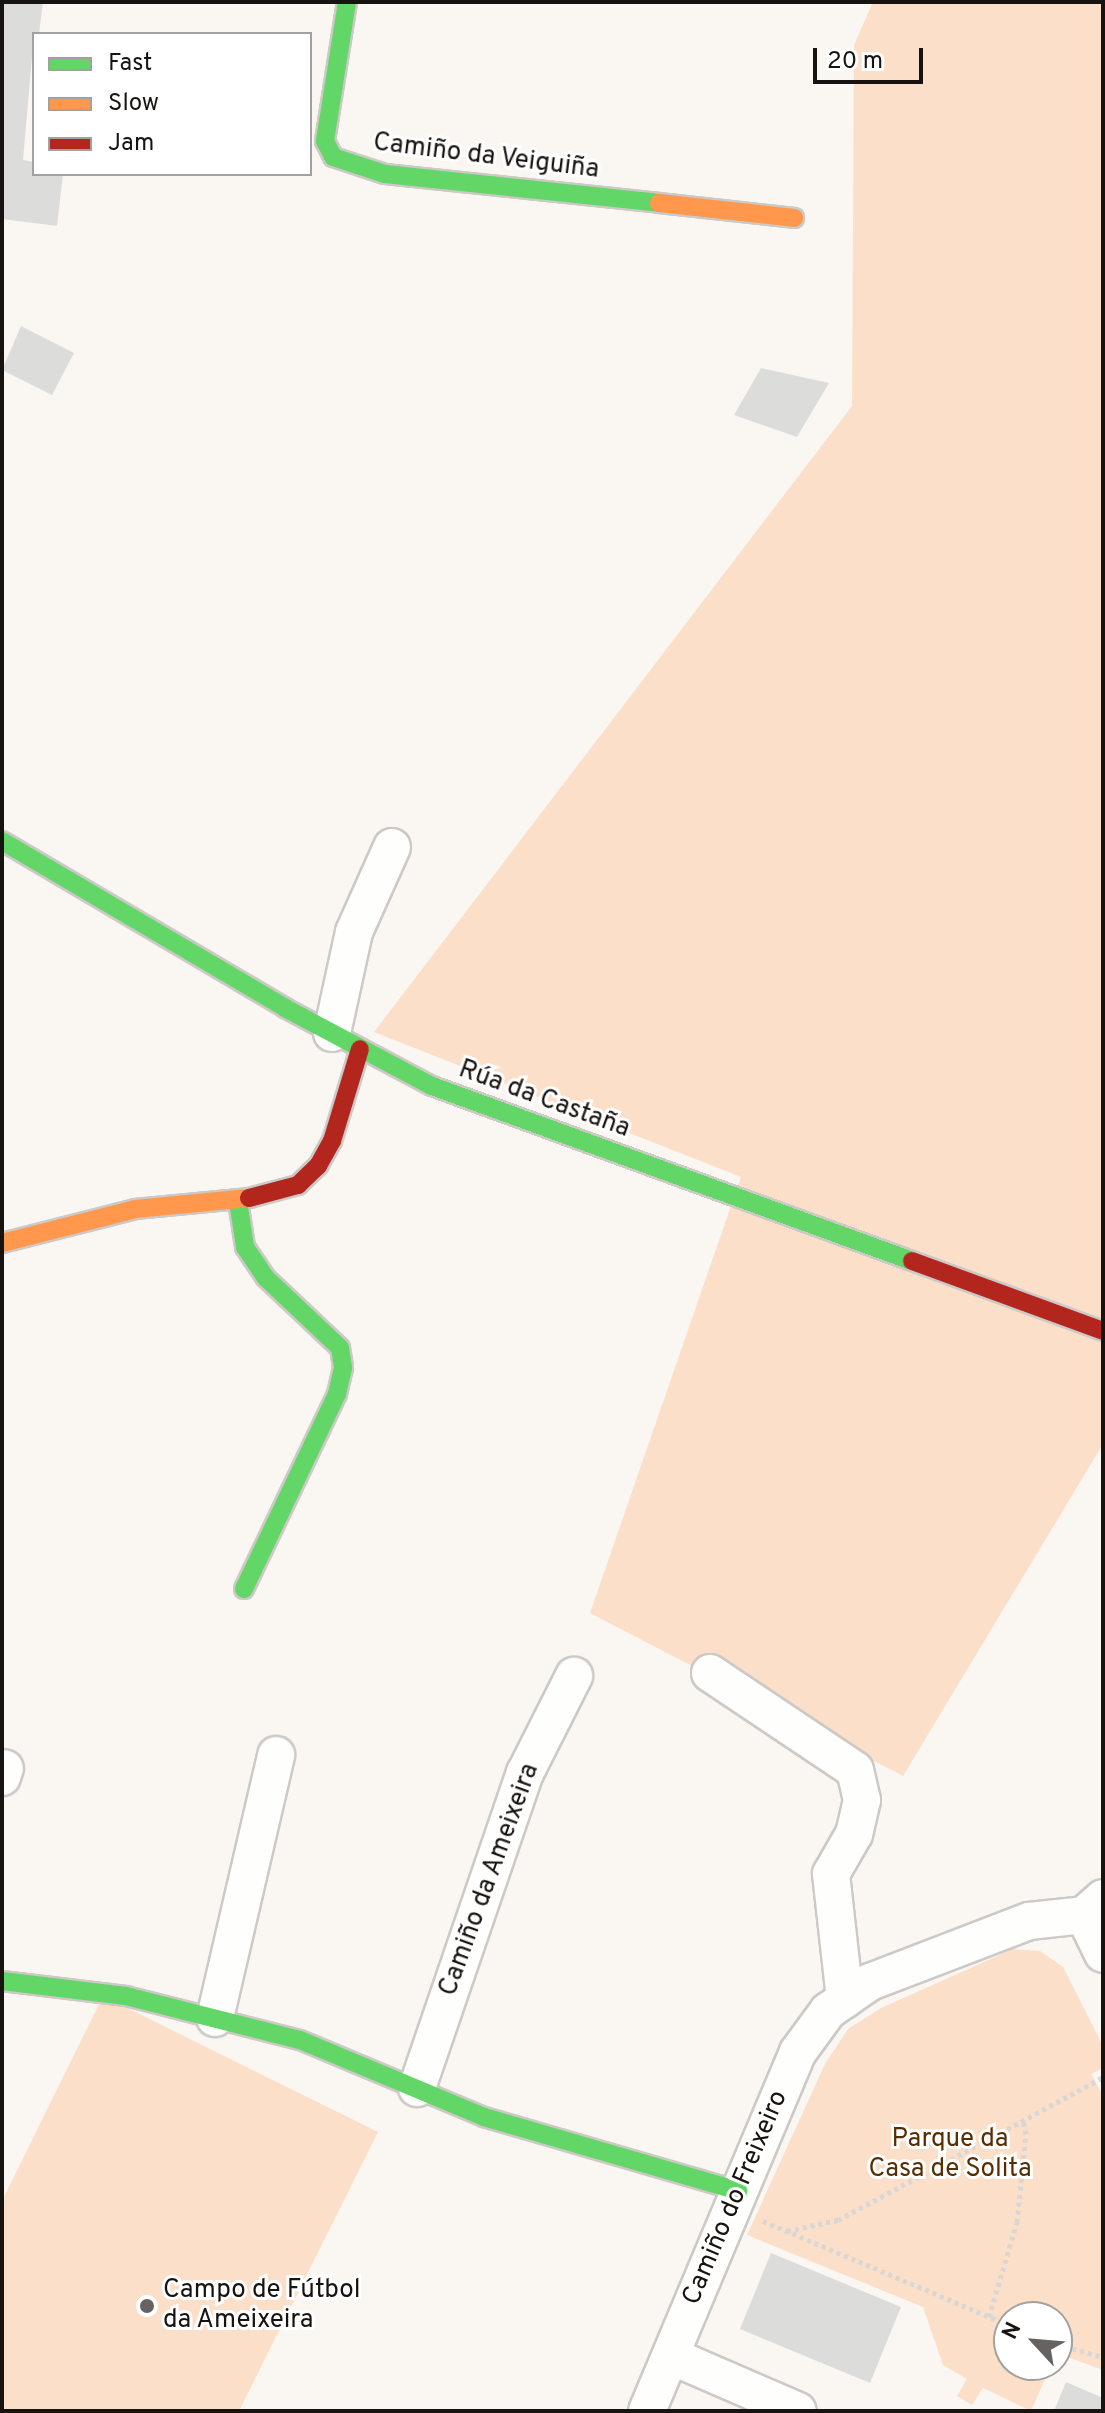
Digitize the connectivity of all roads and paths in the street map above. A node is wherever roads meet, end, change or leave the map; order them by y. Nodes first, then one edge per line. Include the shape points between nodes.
1 (347, 2) edge
2 (794, 218) dead end
3 (2, 841) edge
4 (392, 847) dead end
5 (346, 1041) junction
6 (238, 1201) junction
7 (2, 1243) edge
8 (1103, 1331) edge
9 (244, 1589) dead end
10 (710, 1673) dead end
11 (574, 1676) dead end
12 (276, 1755) dead end
13 (1093, 1906) edge
14 (1103, 1954) edge
15 (2, 1981) edge
16 (845, 1999) junction
17 (215, 2018) junction
18 (1102, 2078) edge
19 (417, 2088) junction
20 (1023, 2120) junction
21 (744, 2203) junction
22 (787, 2231) junction
23 (989, 2317) junction
24 (993, 2319) edge
25 (1073, 2349) edge
26 (671, 2356) junction
27 (1103, 2357) edge
28 (647, 2411) edge
29 (798, 2411) edge

1 - 2 street, Camiño da Veiguiña via 325,141 333,157 385,174
3 - 5 street, Rúa da Castaña
4 - 5 street via 354,932
5 - 6 street via 332,1141 318,1166 298,1185
5 - 8 street, Rúa da Castaña via 432,1086
6 - 7 street via 135,1209
6 - 9 street via 245,1247 266,1278 340,1348 343,1368 337,1394
10 - 16 street via 855,1770 862,1800 854,1834 831,1874
11 - 19 street, Camiño da Ameixeira via 525,1773
12 - 17 street
13 - 14 street
13 - 16 street, Camiño do Freixeiro via 1029,1921 870,1982
15 - 17 street via 126,1996
16 - 21 street, Camiño do Freixeiro via 828,2011 798,2052
17 - 19 street via 300,2040
18 - 20 path
19 - 21 street via 484,2117
20 - 22 path via 838,2220
20 - 23 path via 1017,2222
21 - 22 path
21 - 26 street, Camiño do Freixeiro
22 - 23 path
23 - 24 path
25 - 27 path
26 - 28 street, Camiño do Freixeiro
26 - 29 street

